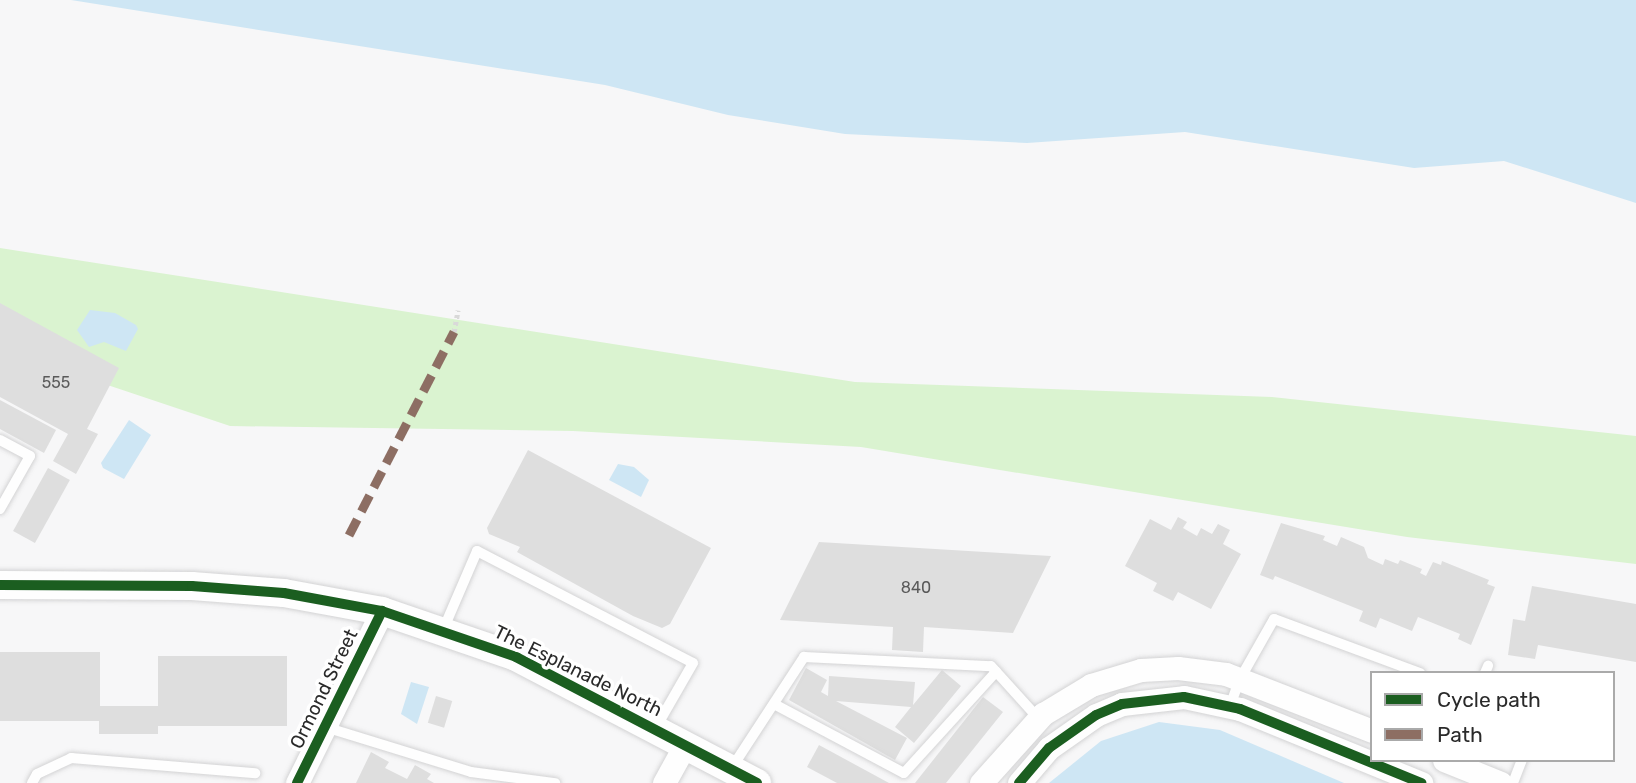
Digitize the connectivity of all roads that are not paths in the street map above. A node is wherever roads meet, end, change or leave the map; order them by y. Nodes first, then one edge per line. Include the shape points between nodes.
1 (0, 440) edge
2 (0, 509) edge
3 (0, 585) edge
4 (382, 611) junction
5 (443, 630) junction
6 (1415, 671) edge
7 (996, 672) junction
8 (1240, 679) junction
9 (774, 704) junction
10 (1230, 706) junction
11 (1038, 718) junction
12 (325, 727) junction
13 (655, 729) junction
14 (1370, 730) edge
15 (685, 745) junction
16 (1370, 758) edge
17 (1448, 762) edge
18 (1521, 762) edge
19 (1388, 765) edge
20 (731, 769) junction
21 (255, 773) dead end
22 (32, 783) edge
23 (297, 783) edge
24 (555, 783) edge
25 (664, 783) edge
26 (757, 783) edge
27 (981, 783) edge
28 (1019, 783) edge
29 (1420, 783) edge
30 (1501, 783) edge
31 (1513, 783) edge

1 - 2 lane via 30,456
3 - 4 street, The Esplanade North via 192,586 284,593
4 - 5 street, The Esplanade North
4 - 12 street, Ormond Street
5 - 13 street, The Esplanade North via 549,672
5 - 13 lane via 477,551 693,663
6 - 8 lane via 1274,619
7 - 9 lane via 991,666 804,657
7 - 9 lane via 904,773
7 - 11 lane
8 - 10 lane
8 - 11 street via 1202,670 1141,670 1091,685
8 - 14 street
9 - 20 lane
10 - 16 street
10 - 28 street via 1184,697 1122,704 1068,732
11 - 27 street
12 - 23 street, Ormond Street
12 - 24 lane via 471,772
13 - 15 street, The Esplanade North
15 - 20 street, The Esplanade North
15 - 25 street
17 - 30 street
18 - 31 lane
19 - 29 street
20 - 26 street, The Esplanade North
21 - 22 lane via 71,758 37,774

